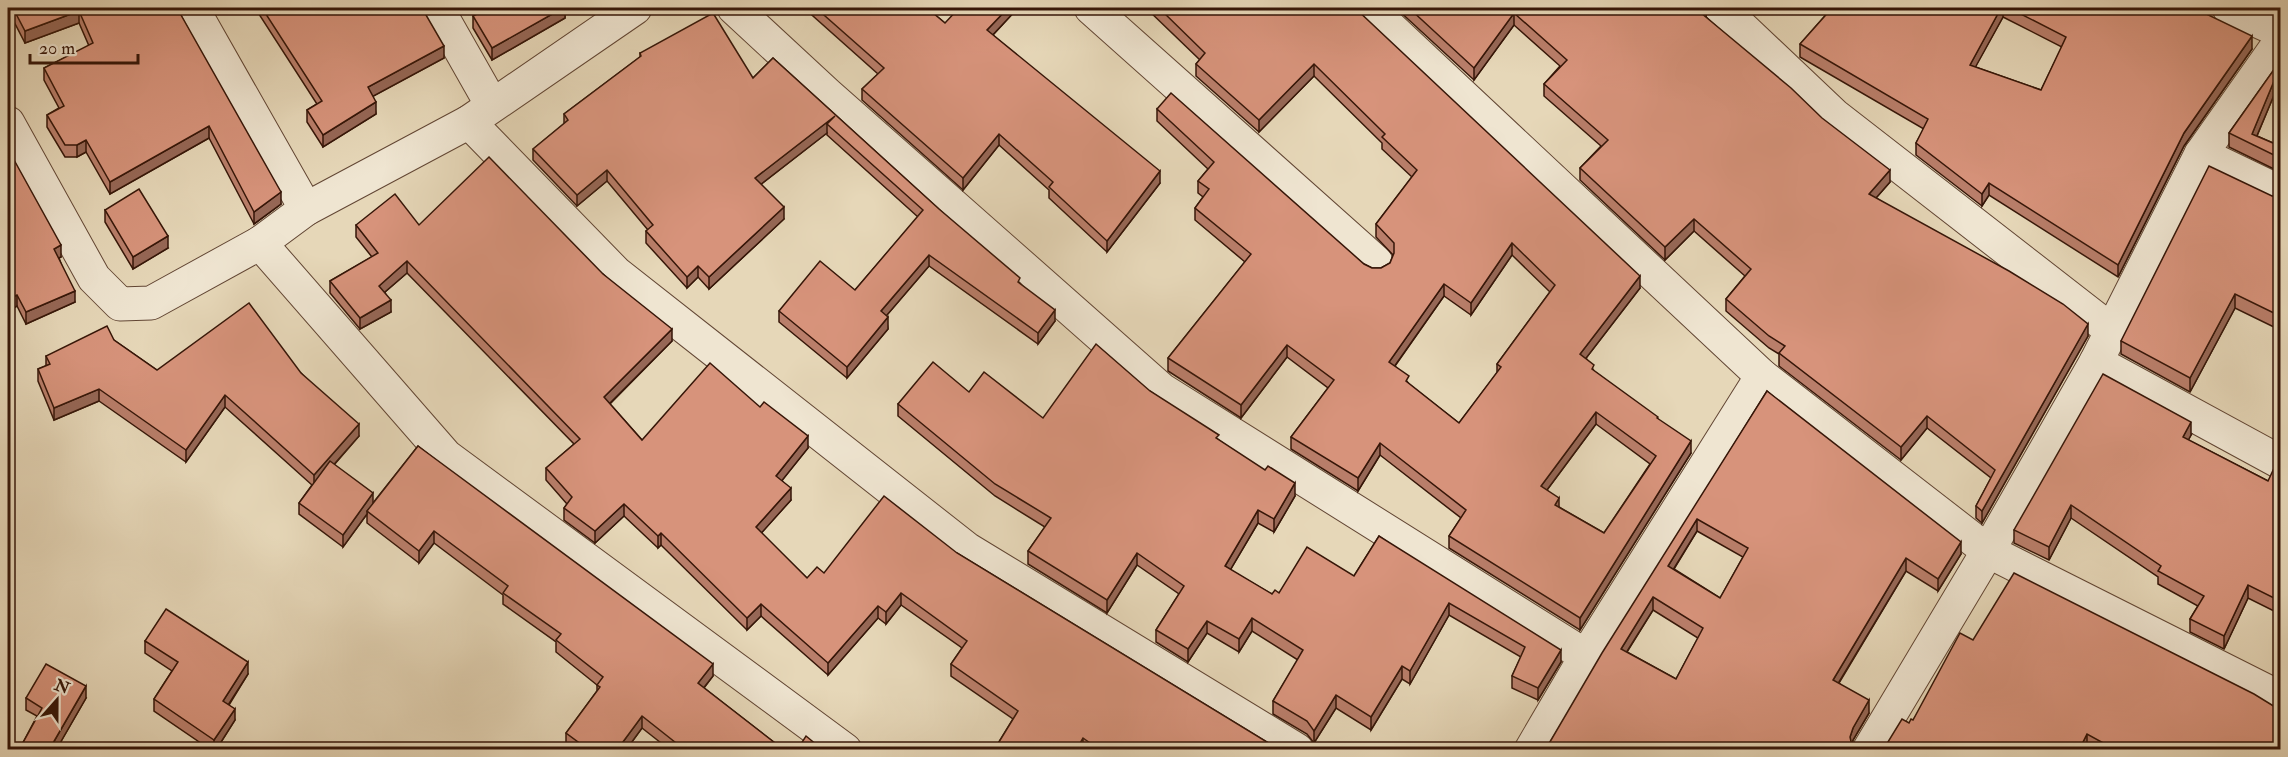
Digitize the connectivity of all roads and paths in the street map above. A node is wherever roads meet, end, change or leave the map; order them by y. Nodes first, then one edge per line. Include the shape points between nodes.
1 (192, 8) edge
2 (437, 8) edge
3 (635, 8) edge
4 (734, 8) edge
5 (1091, 8) edge
6 (1368, 8) edge
7 (1721, 8) edge
8 (2229, 8) edge
9 (2280, 32) edge
10 (2280, 42) edge
11 (481, 113) junction
12 (8, 123) edge
13 (2201, 154) junction
14 (2280, 192) edge
15 (306, 209) junction
16 (260, 243) junction
17 (1376, 262) dead end
18 (2112, 331) junction
19 (2096, 362) junction
20 (1762, 376) junction
21 (2280, 462) edge
22 (1988, 551) junction
23 (1586, 656) junction
24 (2280, 698) edge
25 (845, 750) edge
26 (1297, 750) edge
27 (1531, 750) edge
28 (1869, 750) edge

1 - 15 street
2 - 11 street
3 - 11 street
4 - 23 street via 1162,390
5 - 17 street
6 - 20 street
7 - 18 street via 1834,115
8 - 9 street
10 - 13 street
11 - 15 street
11 - 26 street via 616,273 967,549
12 - 16 street via 94,278 120,304 151,303
13 - 14 street
13 - 18 street
15 - 16 street
16 - 25 street via 446,456
18 - 19 street
19 - 21 street
19 - 22 street
20 - 22 street
20 - 23 street
22 - 24 street
22 - 28 street
23 - 27 street

